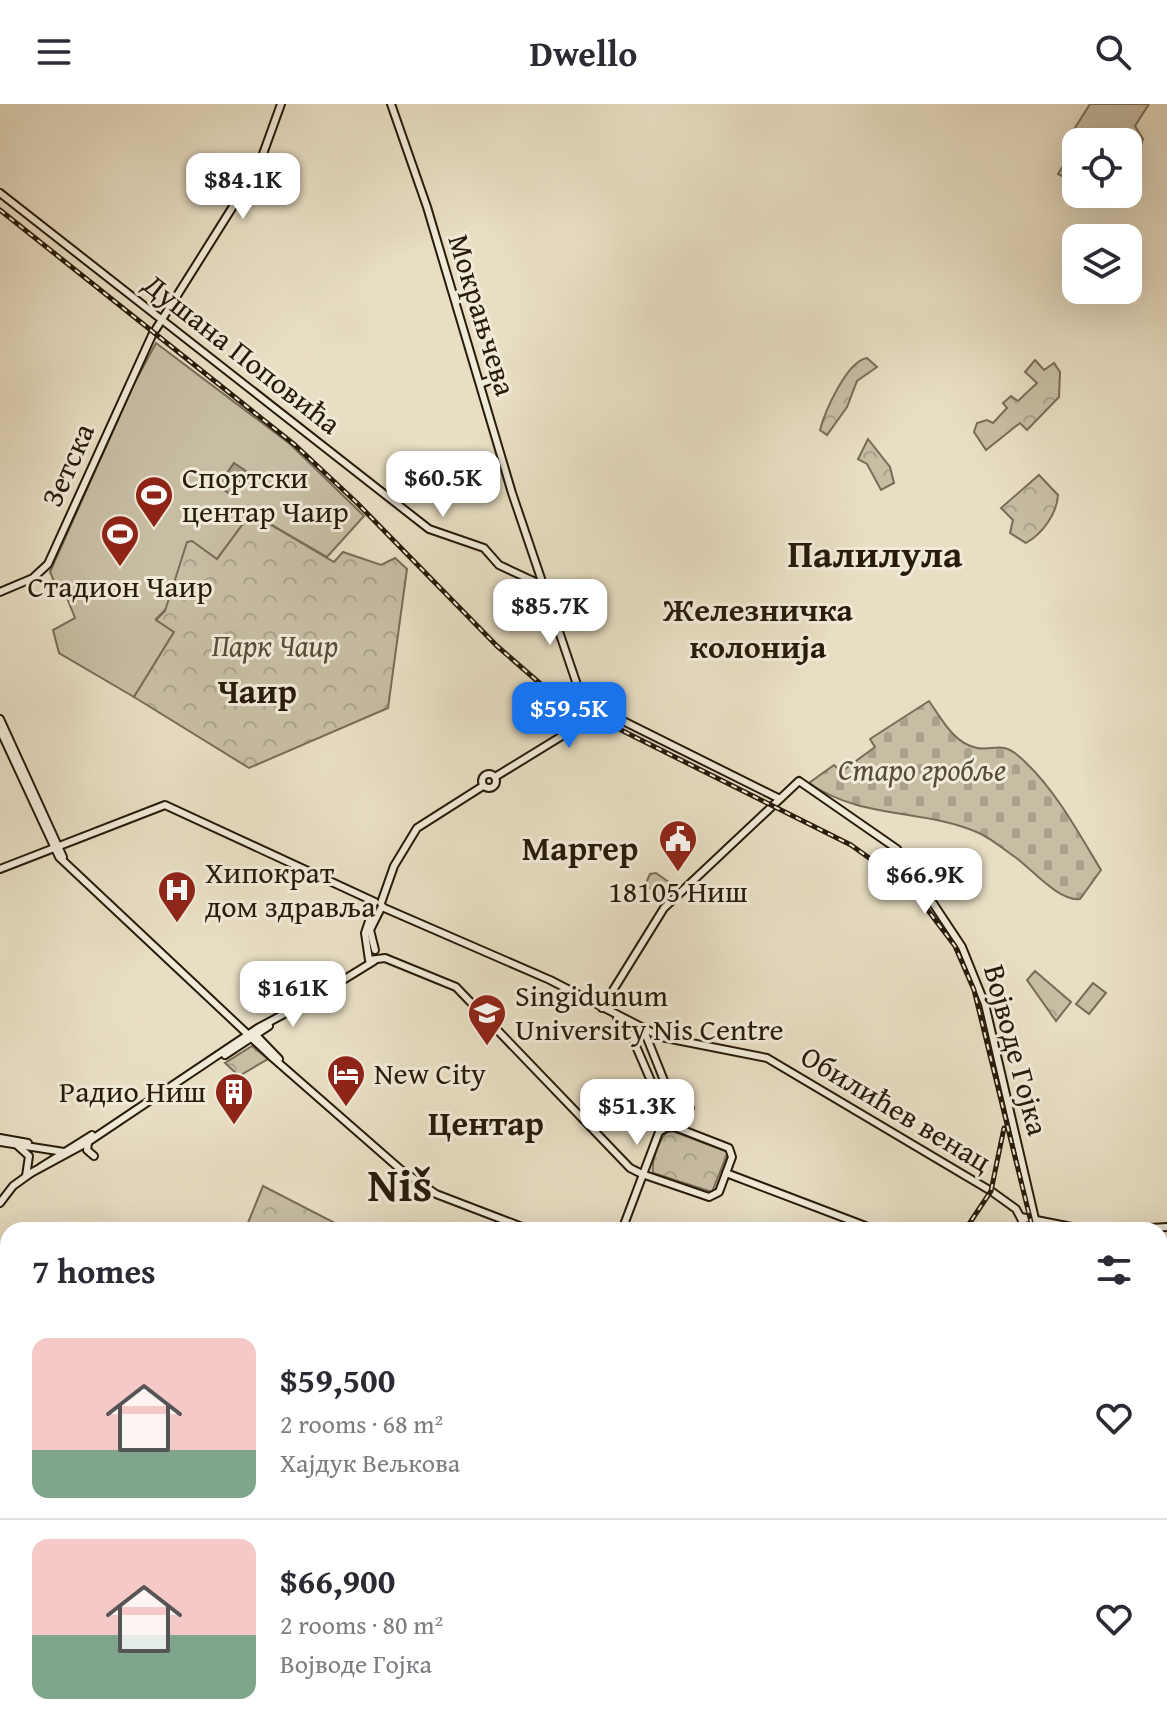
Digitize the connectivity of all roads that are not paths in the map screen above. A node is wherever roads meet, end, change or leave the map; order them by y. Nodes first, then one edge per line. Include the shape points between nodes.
1 (281, 104) edge
2 (391, 104) edge
3 (0, 193) edge
4 (162, 319) junction
5 (497, 367) dead end
6 (480, 384) junction
7 (544, 586) junction
8 (0, 592) edge
9 (583, 700) junction
10 (601, 712) junction
11 (0, 719) edge
12 (589, 720) junction
13 (0, 730) edge
14 (778, 798) junction
15 (54, 847) junction
16 (0, 869) edge
17 (376, 905) junction
18 (372, 956) junction
19 (602, 1008) junction
20 (611, 1014) junction
21 (643, 1028) junction
22 (253, 1035) junction
23 (632, 1037) junction
24 (677, 1108) junction
25 (690, 1108) dead end
26 (664, 1111) junction
27 (679, 1120) junction
28 (105, 1130) junction
29 (661, 1130) junction
30 (684, 1130) junction
31 (0, 1140) edge
32 (88, 1142) junction
33 (15, 1145) junction
34 (68, 1152) junction
35 (94, 1156) dead end
36 (726, 1173) junction
37 (642, 1174) junction
38 (28, 1175) junction
39 (0, 1203) edge
40 (1035, 1219) junction
41 (508, 1222) edge
42 (625, 1222) edge
43 (855, 1222) edge
44 (1020, 1222) edge
45 (1029, 1222) edge
46 (1049, 1222) edge

1 - 4 street, Зетска via 259,165
2 - 6 street, Мокрањчева
3 - 4 street, Душана Поповића
4 - 7 street, Душана Поповића via 429,529 484,548 499,565
4 - 8 street, Зетска via 48,564 33,578
5 - 6 street via 491,380
6 - 7 street, Мокрањчева
7 - 9 street, Мокрањчева
9 - 10 street
9 - 12 street, Мокрањчева
10 - 12 street
10 - 14 street
11 - 15 street
12 - 17 street via 495,777 485,774 483,786 417,828
13 - 15 street
14 - 19 street via 664,908
14 - 40 street, Војводе Гојка via 799,781 897,849 956,936 979,984
15 - 16 street
15 - 17 street via 165,805
15 - 22 street
17 - 18 street via 370,930
17 - 19 street
18 - 22 street
18 - 37 street via 456,987 632,1170
19 - 20 street
20 - 21 street, Обилићев венац
20 - 23 street
21 - 23 street via 634,1029
21 - 24 street
21 - 44 street, Обилићев венац via 661,1037 772,1061 991,1191
22 - 28 street
22 - 41 street via 424,1187
23 - 26 street
24 - 25 street
24 - 27 street
26 - 27 street
26 - 29 street
27 - 29 street
27 - 30 street
28 - 32 street
28 - 34 street
29 - 30 street
29 - 37 street
30 - 36 street via 729,1148
31 - 33 street
31 - 34 street
32 - 34 street
32 - 35 street via 87,1150
33 - 34 street
33 - 38 street via 29,1155
34 - 38 street
36 - 37 street via 712,1197
36 - 43 street
37 - 42 street
38 - 39 street
40 - 45 street
40 - 46 street

